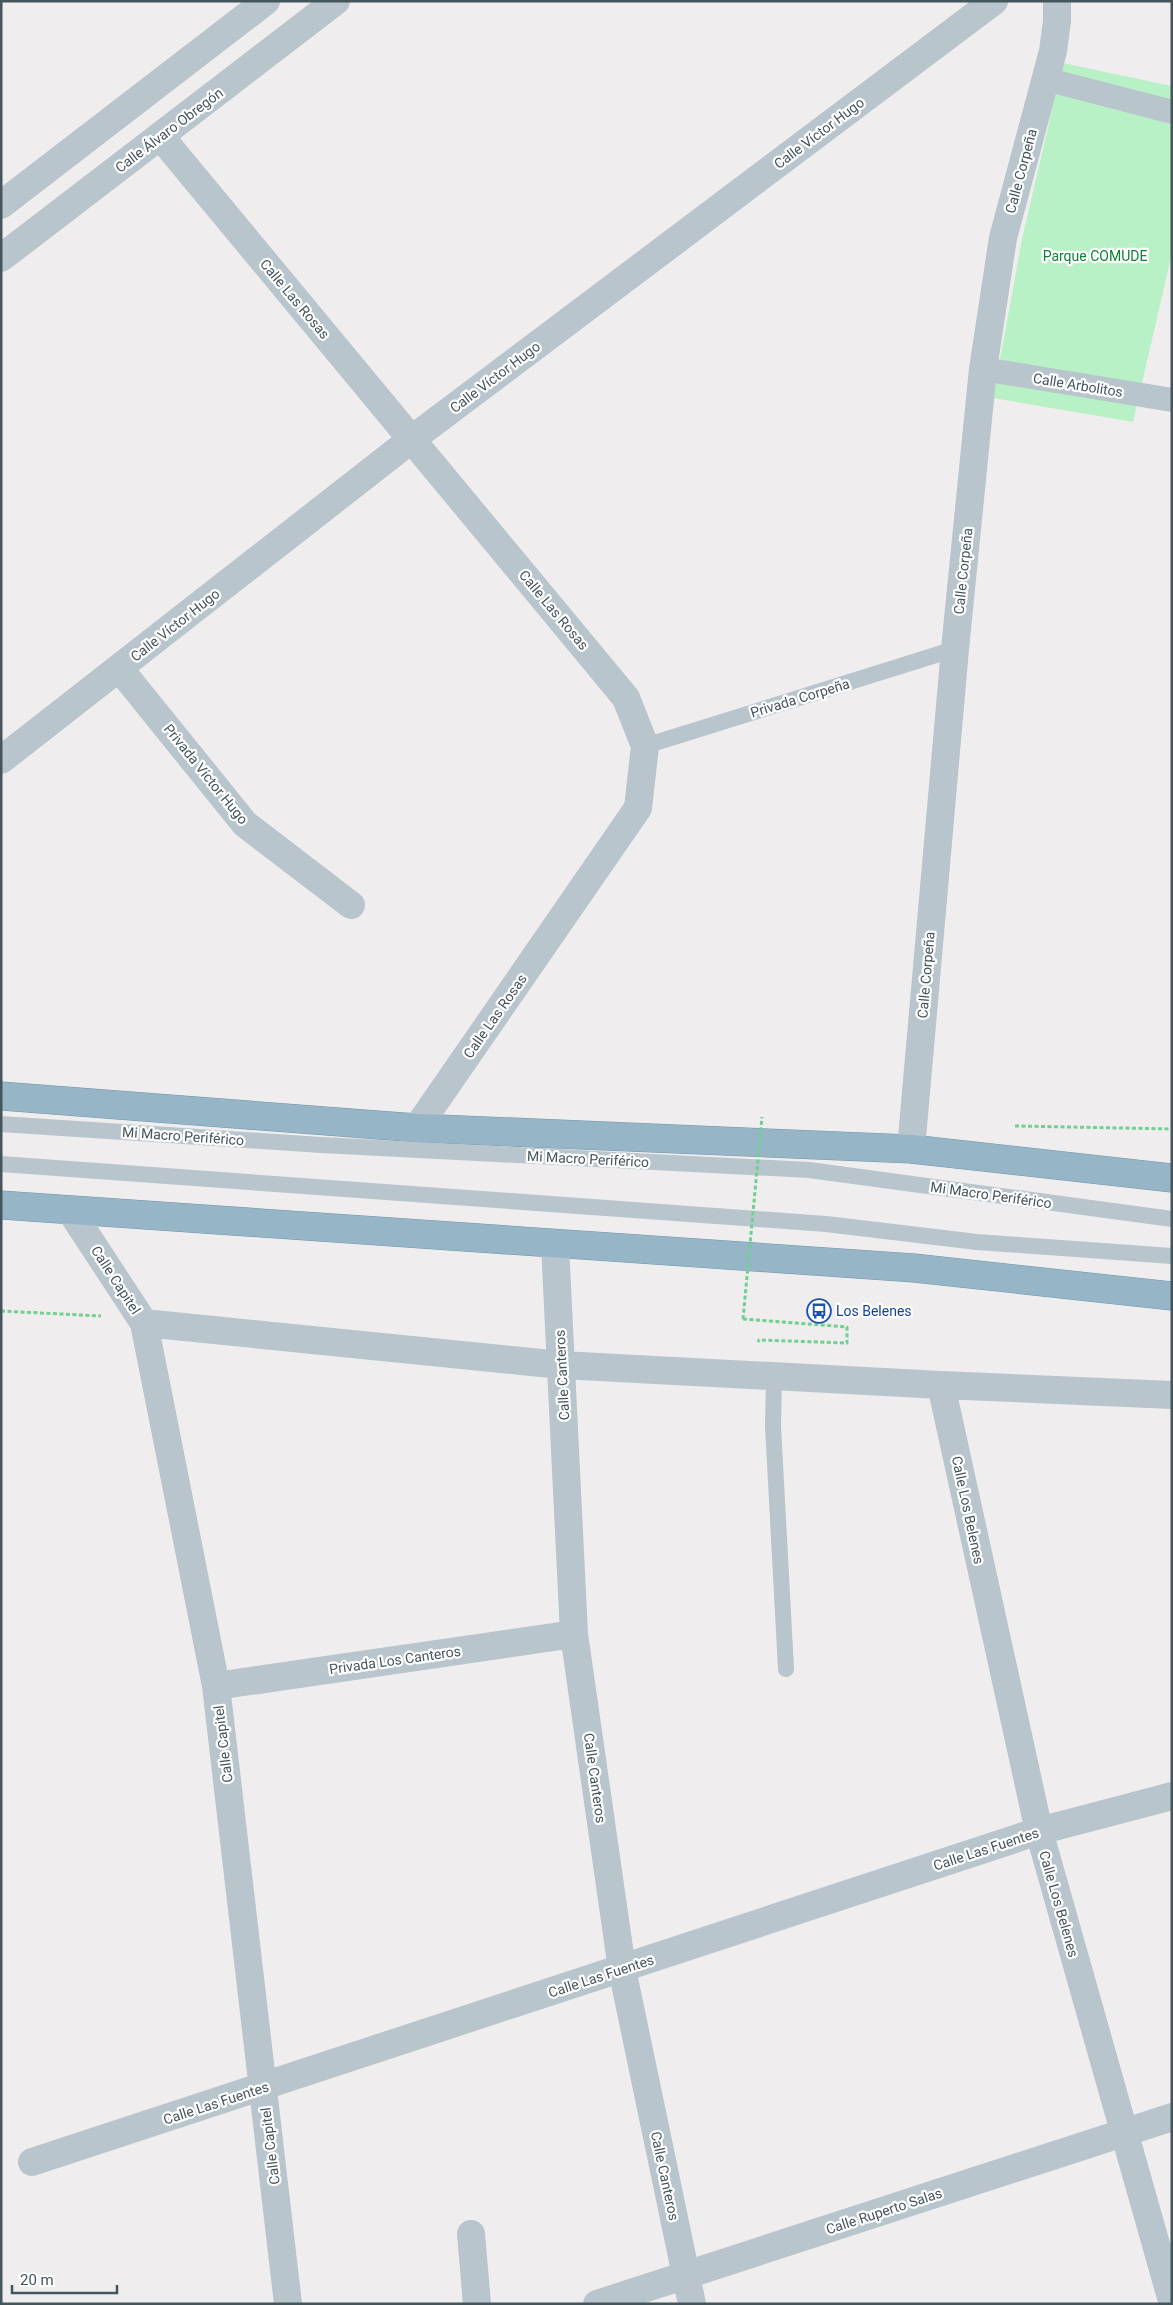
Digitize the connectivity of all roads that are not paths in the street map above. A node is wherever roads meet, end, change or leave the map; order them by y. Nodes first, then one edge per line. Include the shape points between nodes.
1 (266, 1) edge
2 (336, 1) edge
3 (994, 1) edge
4 (1057, 1) edge
5 (1045, 79) junction
6 (1172, 112) edge
7 (160, 136) junction
8 (1, 205) edge
9 (1, 258) edge
10 (983, 369) junction
11 (1172, 400) edge
12 (412, 439) junction
13 (954, 649) junction
14 (119, 668) junction
15 (645, 746) junction
16 (1, 760) edge
17 (351, 905) dead end
18 (1, 1096) edge
19 (1, 1124) edge
20 (417, 1128) junction
21 (911, 1149) junction
22 (1172, 1161) edge
23 (1, 1164) edge
24 (1060, 1164) junction
25 (1172, 1178) edge
26 (1, 1205) edge
27 (70, 1210) junction
28 (1172, 1219) edge
29 (555, 1245) junction
30 (1172, 1256) edge
31 (1172, 1296) edge
32 (144, 1323) junction
33 (561, 1365) junction
34 (765, 1376) junction
35 (940, 1386) junction
36 (1172, 1395) edge
37 (574, 1634) junction
38 (786, 1669) dead end
39 (216, 1686) junction
40 (1172, 1796) edge
41 (1039, 1831) junction
42 (622, 1969) junction
43 (263, 2088) junction
44 (1172, 2117) edge
45 (1124, 2133) junction
46 (32, 2162) dead end
47 (471, 2234) dead end
48 (686, 2275) junction
49 (1172, 2301) edge
50 (288, 2304) edge
51 (477, 2304) edge
52 (597, 2304) edge
53 (692, 2304) edge

1 - 8 street
2 - 7 street, Calle Álvaro Obregón
3 - 12 street, Calle Víctor Hugo
4 - 5 street, Calle Corpeña via 1053,51
5 - 6 street
5 - 10 street, Calle Corpeña via 1003,238
7 - 9 street, Calle Álvaro Obregón
7 - 12 street, Calle Las Rosas
10 - 11 street, Calle Arbolitos
10 - 13 street, Calle Corpeña
12 - 14 street, Calle Víctor Hugo
12 - 15 street, Calle Las Rosas via 626,698
13 - 15 lane, Privada Corpeña
13 - 21 street, Calle Corpeña
14 - 16 street, Calle Víctor Hugo
14 - 17 street, Privada Víctor Hugo via 245,824
15 - 20 street, Calle Las Rosas via 638,808
18 - 20 highway
19 - 28 lane, Mi Macro Periférico via 321,1145 809,1170
20 - 21 highway
21 - 24 highway
22 - 24 highway
23 - 30 lane via 826,1224 977,1242
24 - 25 highway
26 - 27 highway
27 - 29 highway
27 - 32 street, Calle Capitel
29 - 31 highway via 914,1268
29 - 33 street, Calle Canteros
32 - 33 street
32 - 39 street, Calle Capitel
33 - 34 street
33 - 37 street, Calle Canteros
34 - 35 street
34 - 38 lane via 773,1426
35 - 36 street
35 - 41 street, Calle Los Belenes
37 - 39 street, Privada Los Canteros
37 - 42 street, Calle Canteros
39 - 43 street, Calle Capitel
40 - 41 street, Calle Las Fuentes
41 - 42 street, Calle Las Fuentes
41 - 45 street, Calle Los Belenes
42 - 43 street, Calle Las Fuentes
42 - 48 street, Calle Canteros
43 - 46 street, Calle Las Fuentes
43 - 50 street, Calle Capitel
44 - 45 street, Calle Ruperto Salas
45 - 48 street, Calle Ruperto Salas
45 - 49 street, Calle Los Belenes
47 - 51 street
48 - 52 street, Calle Ruperto Salas
48 - 53 street, Calle Canteros

